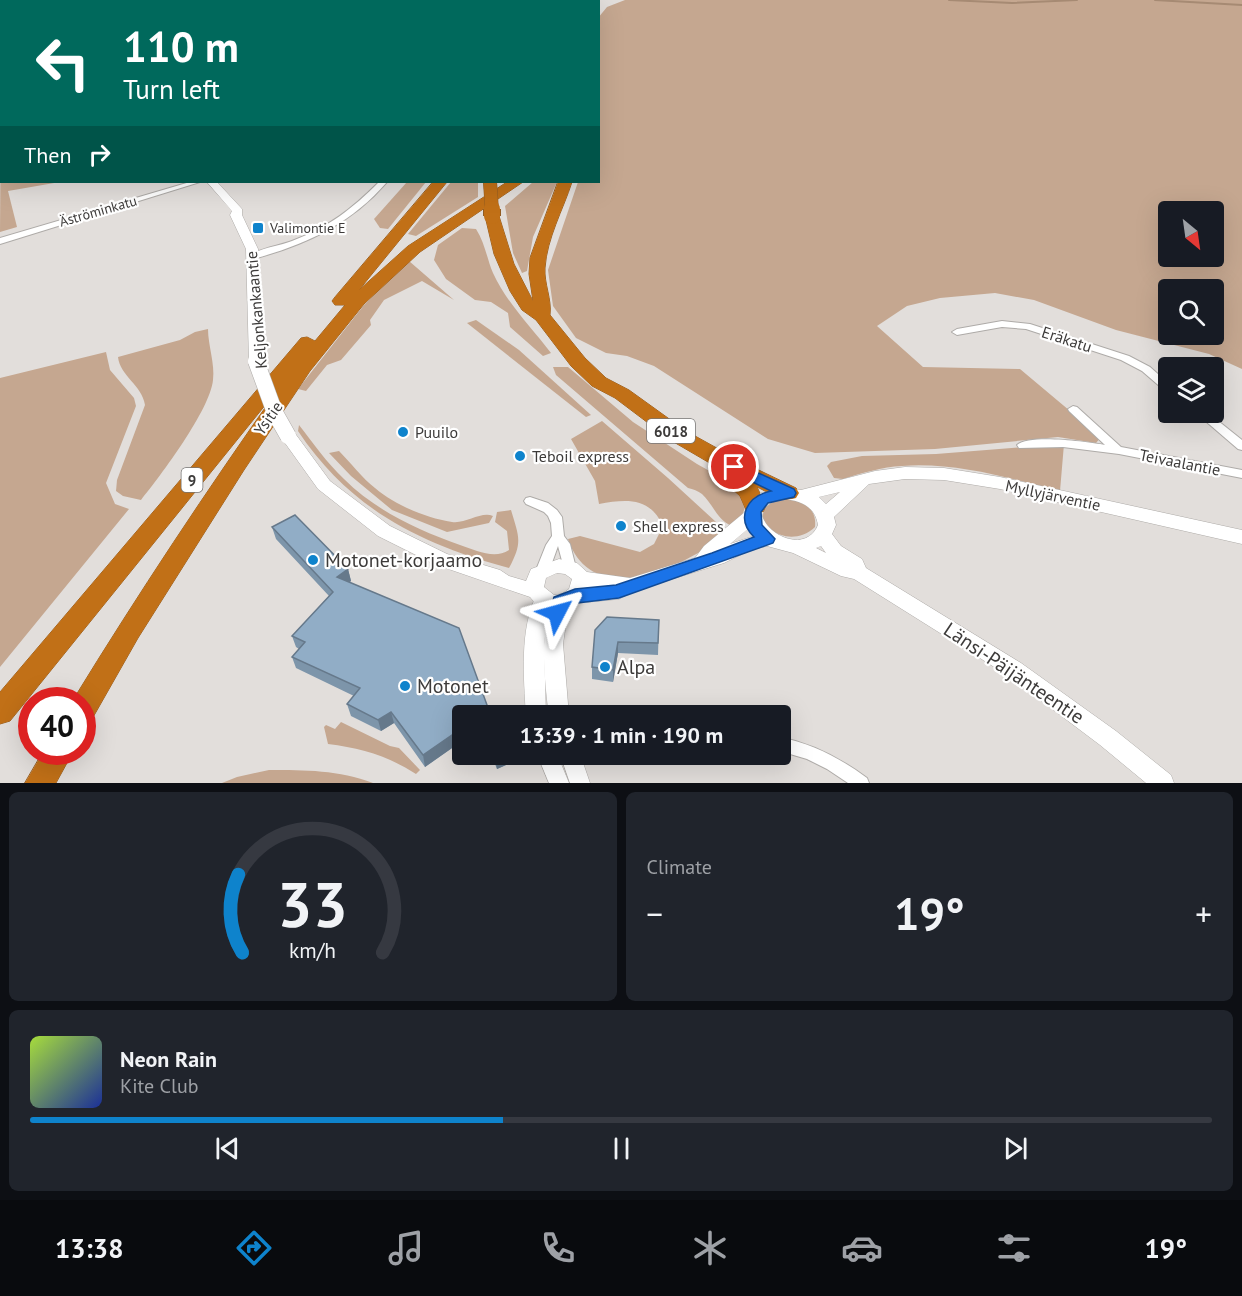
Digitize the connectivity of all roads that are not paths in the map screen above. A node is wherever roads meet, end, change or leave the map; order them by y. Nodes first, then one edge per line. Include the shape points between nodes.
1 (193, 183) edge
2 (203, 183) edge
3 (213, 183) edge
4 (382, 183) edge
5 (439, 183) edge
6 (490, 183) edge
7 (514, 183) edge
8 (565, 183) edge
9 (236, 215) junction
10 (0, 242) edge
11 (398, 248) junction
12 (253, 256) junction
13 (541, 315) junction
14 (957, 332) dead end
15 (1158, 379) edge
16 (612, 391) junction
17 (1073, 409) dead end
18 (1214, 423) edge
19 (1023, 446) dead end
20 (1242, 446) edge
21 (1119, 450) junction
22 (1242, 474) edge
23 (863, 481) junction
24 (795, 494) junction
25 (530, 501) dead end
26 (753, 511) junction
27 (825, 515) junction
28 (823, 535) junction
29 (558, 537) junction
30 (1242, 537) edge
31 (767, 539) junction
32 (795, 546) junction
33 (702, 562) junction
34 (860, 573) junction
35 (556, 585) junction
36 (96, 687) edge
37 (537, 705) edge
38 (558, 705) edge
39 (0, 712) edge
40 (791, 747) edge
41 (51, 765) edge
42 (576, 765) edge
43 (40, 783) edge
44 (580, 783) edge
45 (861, 783) edge
46 (1163, 783) edge

1 - 10 street, Äströminkatu
2 - 9 main road, Keljonkankaantie
3 - 9 main road, Keljonkankaantie via 234,204
4 - 12 street via 353,212 327,228
5 - 11 highway, 9
6 - 13 highway, 6018, bridge via 500,250 518,291 530,309
7 - 11 highway, Ysitie / 9
8 - 13 highway via 537,266
9 - 12 main road, Keljonkankaantie
11 - 36 highway, Ysitie / 9 via 303,368 236,465
11 - 39 highway, 9
12 - 35 main road, Keljonkankaantie, bridge via 256,361 275,413 324,485 365,519 418,549 493,575 502,582
13 - 16 highway, 6018 via 565,347
14 - 15 street, Eräkatu via 1002,324 1027,326 1125,358
16 - 24 highway, 6018 via 700,448
16 - 26 highway, 6018 via 614,398 638,417 744,484 753,495
17 - 21 street, Teivaalantie
18 - 20 street
19 - 21 street, Teivaalantie via 1063,443
21 - 22 street, Teivaalantie
23 - 24 main road, Myllyjärventie
23 - 27 main road
23 - 30 main road, Myllyjärventie via 905,473 944,474
24 - 26 main road via 769,495
24 - 27 main road, 6018 via 817,504
25 - 29 street via 551,509 558,522
26 - 31 main road, 6018 via 756,528
26 - 33 main road, Keljonkankaantie
27 - 28 main road
28 - 32 main road via 811,543
28 - 34 main road, Länsi-Päijänteentie
29 - 35 street via 552,545
29 - 35 street via 564,544
31 - 32 main road
31 - 33 main road, Keljonkankaantie
32 - 34 main road, Länsi-Päijänteentie
33 - 35 main road, Keljonkankaantie via 619,592
34 - 46 main road, Länsi-Päijänteentie via 1014,669
35 - 37 street via 537,619
35 - 38 street via 554,684
40 - 45 street via 814,753
41 - 43 highway
42 - 44 street

